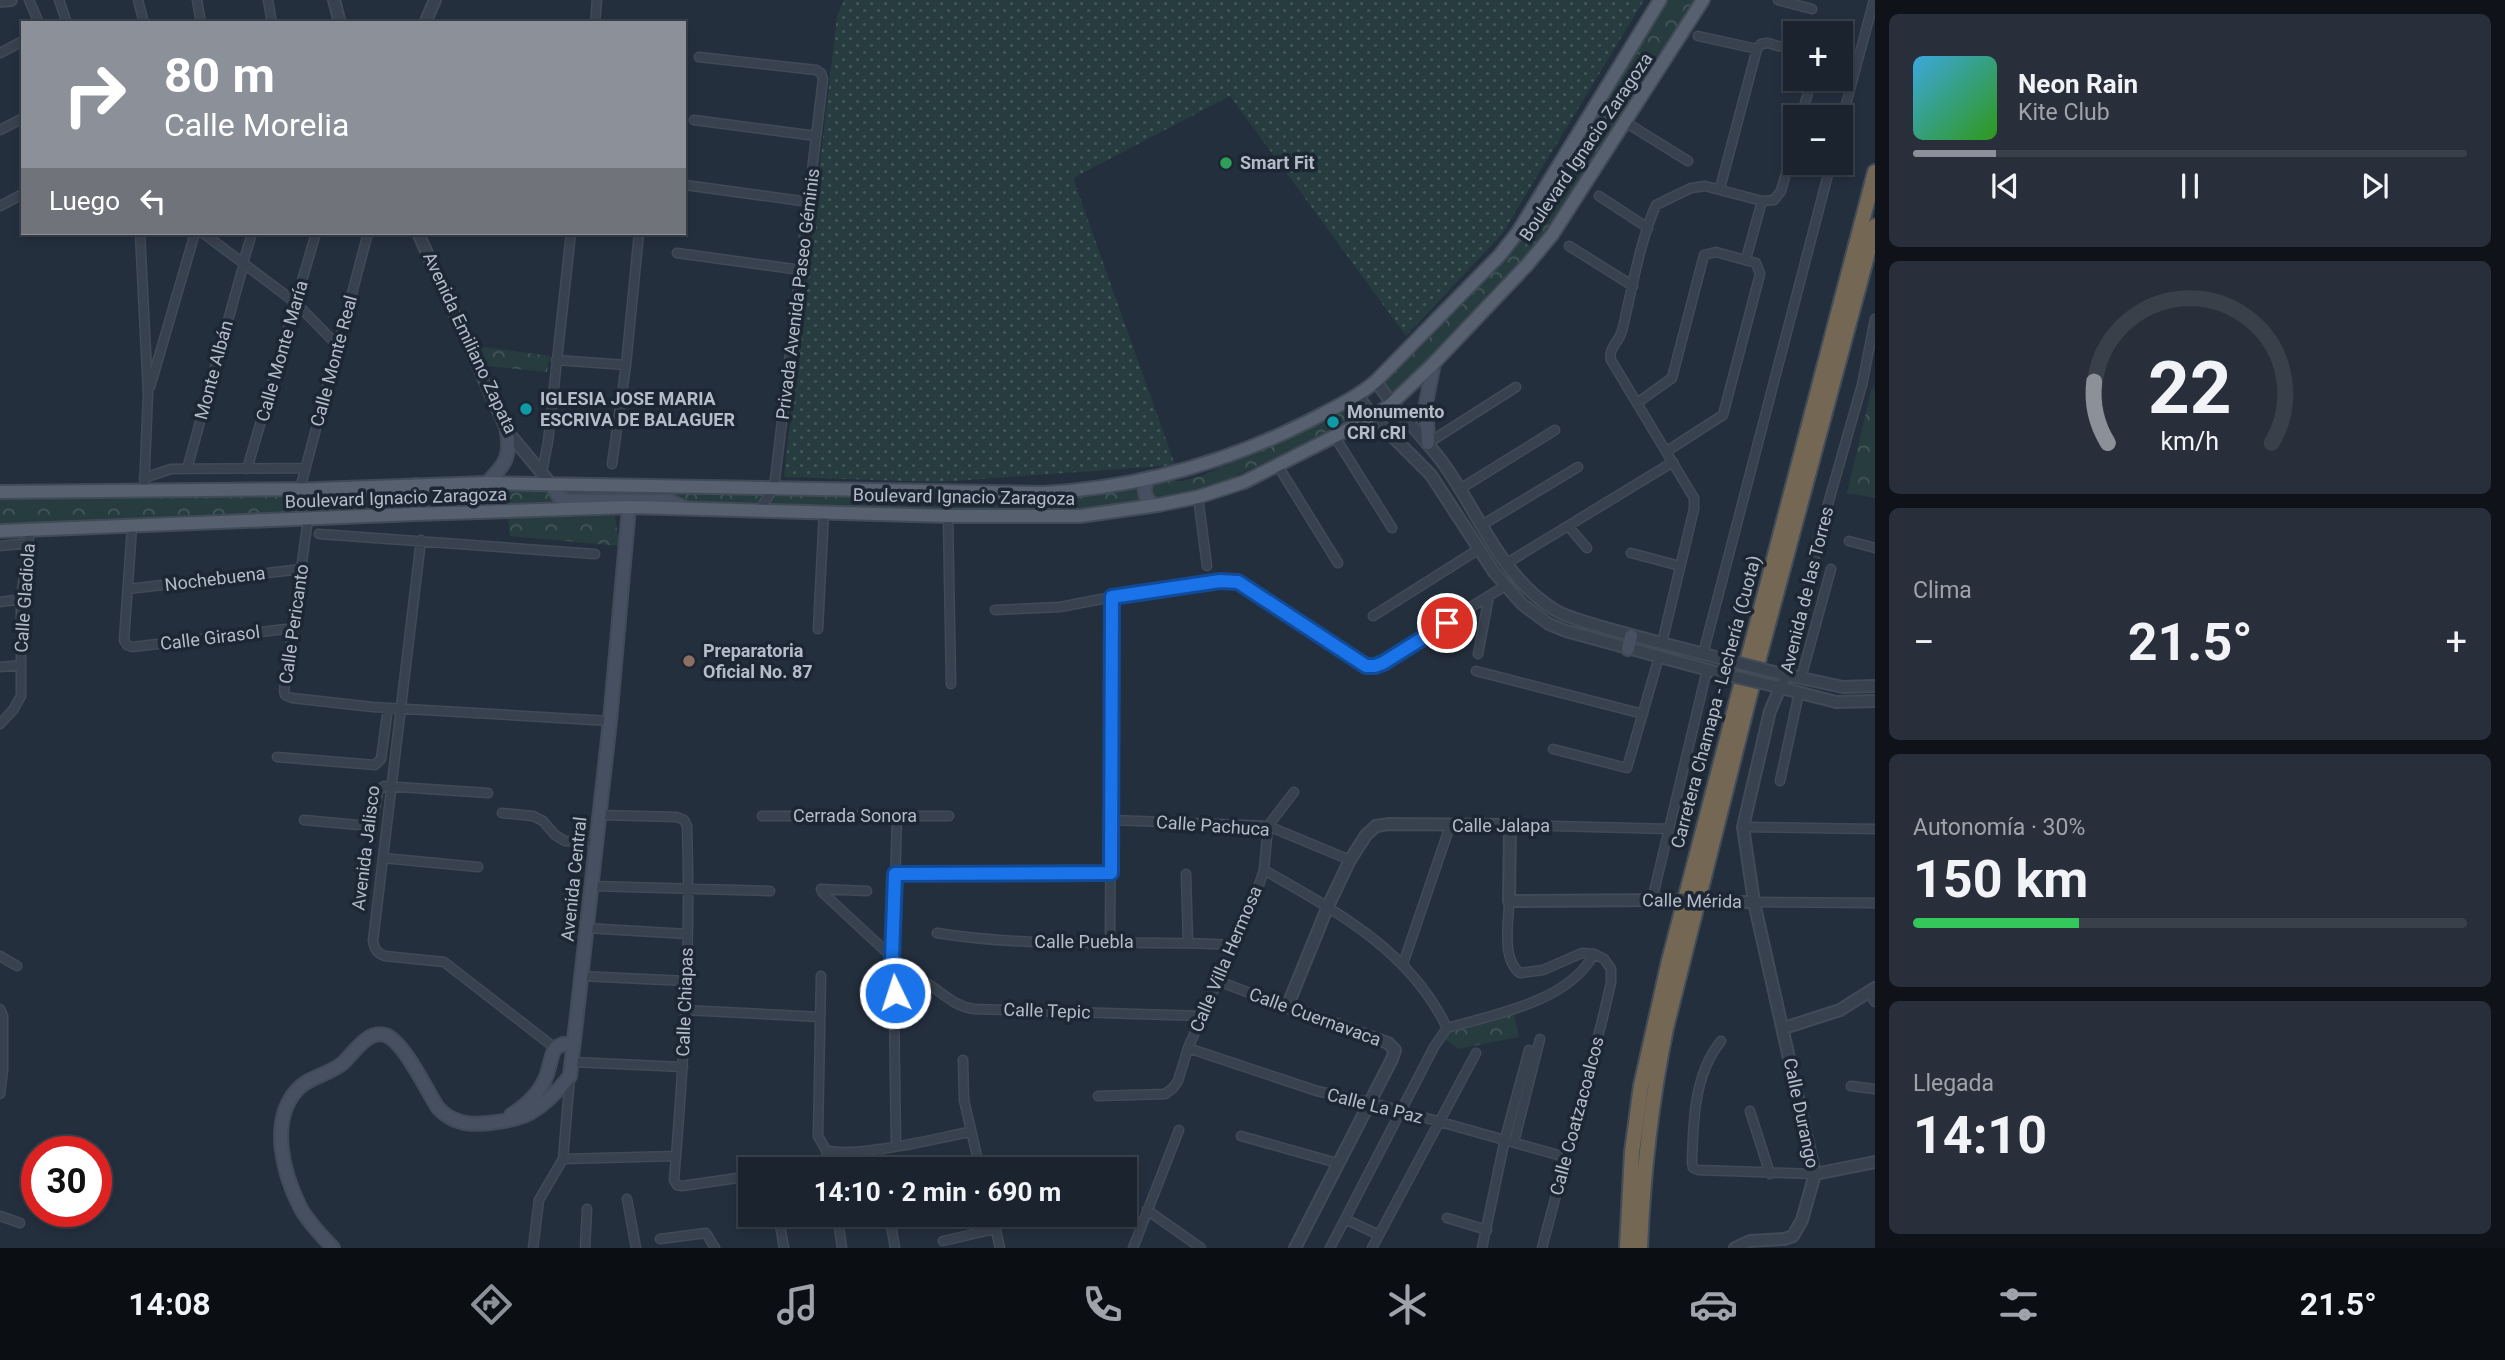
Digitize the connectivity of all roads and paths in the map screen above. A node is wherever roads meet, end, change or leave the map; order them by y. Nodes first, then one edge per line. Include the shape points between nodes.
1 (11, 0) edge
2 (29, 0) edge
3 (59, 0) edge
4 (138, 0) edge
5 (197, 0) edge
6 (268, 0) edge
7 (334, 0) edge
8 (435, 0) edge
9 (597, 0) edge
10 (1660, 0) edge
11 (1703, 0) edge
12 (1778, 0) edge
13 (1874, 0) edge
14 (0, 1) edge
15 (1812, 9) dead end
16 (38, 21) edge
17 (65, 21) edge
18 (143, 21) edge
19 (201, 21) edge
20 (272, 21) edge
21 (339, 21) edge
22 (426, 21) edge
23 (595, 21) edge
24 (1698, 36) dead end
25 (21, 42) edge
26 (1783, 47) edge
27 (1757, 49) junction
28 (0, 53) edge
29 (699, 57) dead end
30 (1846, 105) edge
31 (21, 119) edge
32 (694, 120) dead end
33 (1625, 122) junction
34 (0, 130) edge
35 (816, 136) junction
36 (1688, 161) dead end
37 (1875, 172) edge
38 (1785, 175) edge
39 (1828, 175) edge
40 (686, 185) edge
41 (1720, 188) junction
42 (21, 195) edge
43 (1599, 196) dead end
44 (1762, 201) junction
45 (809, 202) junction
46 (0, 206) edge
47 (1875, 226) edge
48 (1648, 229) junction
49 (140, 235) edge
50 (194, 235) edge
51 (205, 235) edge
52 (251, 235) edge
53 (315, 235) edge
54 (367, 235) edge
55 (419, 235) edge
56 (571, 235) edge
57 (639, 235) edge
58 (1569, 246) dead end
59 (677, 253) dead end
60 (1746, 259) junction
61 (242, 267) junction
62 (802, 270) junction
63 (1633, 286) junction
64 (296, 303) junction
65 (1875, 319) edge
66 (339, 347) junction
67 (556, 360) junction
68 (1434, 363) junction
69 (626, 365) junction
70 (1376, 381) junction
71 (1516, 387) dead end
72 (148, 393) junction
73 (1358, 396) junction
74 (1637, 403) junction
75 (1391, 404) junction
76 (1373, 416) junction
77 (1555, 430) dead end
78 (507, 431) junction
79 (1335, 437) junction
80 (1428, 443) junction
81 (1667, 452) junction
82 (1673, 462) junction
83 (612, 464) dead end
84 (1278, 466) junction
85 (1578, 467) dead end
86 (304, 468) junction
87 (187, 469) junction
88 (247, 469) junction
89 (542, 472) junction
90 (144, 478) junction
91 (1149, 478) junction
92 (487, 483) junction
93 (551, 484) junction
94 (416, 485) junction
95 (774, 488) junction
96 (300, 489) junction
97 (1460, 489) junction
98 (144, 491) junction
99 (0, 492) edge
100 (1198, 497) junction
101 (1158, 505) junction
102 (629, 507) junction
103 (685, 508) junction
104 (759, 510) junction
105 (824, 512) junction
106 (416, 514) junction
107 (948, 516) junction
108 (308, 519) junction
109 (1482, 525) junction
110 (1568, 526) junction
111 (132, 527) junction
112 (1392, 528) dead end
113 (0, 531) edge
114 (319, 534) dead end
115 (29, 537) junction
116 (421, 540) junction
117 (1849, 541) dead end
118 (0, 546) edge
119 (1587, 548) dead end
120 (1875, 548) edge
121 (1479, 549) junction
122 (1631, 553) dead end
123 (595, 554) dead end
124 (1338, 563) dead end
125 (1507, 563) junction
126 (1207, 566) dead end
127 (1680, 566) junction
128 (302, 569) junction
129 (1830, 569) dead end
130 (1505, 586) junction
131 (128, 589) junction
132 (1489, 596) junction
133 (1112, 597) junction
134 (21, 600) junction
135 (0, 603) edge
136 (995, 610) dead end
137 (1373, 616) dead end
138 (293, 628) junction
139 (818, 629) dead end
140 (1629, 642) junction
141 (1662, 643) junction
142 (1478, 654) dead end
143 (1703, 654) junction
144 (1659, 657) junction
145 (21, 665) junction
146 (0, 667) edge
147 (1707, 670) junction
148 (1476, 671) dead end
149 (1783, 674) junction
150 (1801, 678) junction
151 (951, 684) dead end
152 (1875, 686) edge
153 (1777, 687) junction
154 (1799, 693) junction
155 (1875, 701) edge
156 (388, 708) junction
157 (401, 709) junction
158 (1643, 714) junction
159 (610, 721) junction
160 (0, 723) edge
161 (1553, 749) dead end
162 (276, 757) dead end
163 (1780, 781) dead end
164 (391, 786) junction
165 (1293, 792) dead end
166 (488, 793) dead end
167 (502, 813) dead end
168 (599, 815) junction
169 (762, 816) dead end
170 (897, 816) junction
171 (949, 816) dead end
172 (304, 820) dead end
173 (1112, 820) junction
174 (1510, 825) junction
175 (1268, 826) junction
176 (1450, 826) junction
177 (1743, 827) junction
178 (1670, 828) junction
179 (1875, 829) edge
180 (596, 842) junction
181 (383, 858) junction
182 (1350, 860) junction
183 (478, 867) dead end
184 (1264, 870) junction
185 (1111, 873) junction
186 (895, 874) junction
187 (1186, 874) dead end
188 (591, 886) junction
189 (689, 888) junction
190 (770, 891) dead end
191 (867, 891) dead end
192 (1652, 900) junction
193 (1509, 901) junction
194 (1754, 902) junction
195 (1875, 903) edge
196 (1328, 906) junction
197 (586, 928) junction
198 (937, 933) dead end
199 (687, 934) junction
200 (1188, 942) junction
201 (1110, 943) junction
202 (1232, 945) junction
203 (1594, 954) junction
204 (0, 956) edge
205 (892, 958) junction
206 (1403, 964) junction
207 (17, 966) dead end
208 (581, 976) junction
209 (821, 976) dead end
210 (900, 976) junction
211 (686, 981) junction
212 (1218, 981) junction
213 (1873, 994) edge
214 (1287, 1007) junction
215 (0, 1009) edge
216 (685, 1010) junction
217 (1202, 1016) junction
218 (820, 1017) junction
219 (1447, 1028) junction
220 (1784, 1028) junction
221 (1540, 1039) dead end
222 (1721, 1041) dead end
223 (573, 1045) junction
224 (555, 1048) junction
225 (1188, 1048) junction
226 (1528, 1050) dead end
227 (1476, 1053) dead end
228 (962, 1060) dead end
229 (683, 1067) junction
230 (571, 1069) junction
231 (1, 1070) edge
232 (1851, 1086) dead end
233 (1875, 1089) edge
234 (0, 1094) edge
235 (1098, 1096) dead end
236 (1369, 1102) junction
237 (1400, 1111) junction
238 (1751, 1111) dead end
239 (506, 1120) junction
240 (1439, 1122) junction
241 (1179, 1130) dead end
242 (970, 1132) junction
243 (1241, 1136) dead end
244 (1510, 1141) junction
245 (896, 1146) junction
246 (878, 1149) junction
247 (826, 1150) junction
248 (676, 1156) junction
249 (827, 1157) edge
250 (879, 1157) edge
251 (977, 1157) edge
252 (1565, 1157) junction
253 (563, 1159) junction
254 (1875, 1161) edge
255 (1337, 1163) junction
256 (1770, 1174) junction
257 (1815, 1174) junction
258 (738, 1178) edge
259 (627, 1199) dead end
260 (587, 1209) dead end
261 (1147, 1210) junction
262 (0, 1216) edge
263 (1447, 1218) dead end
264 (1345, 1219) junction
265 (20, 1223) dead end
266 (780, 1227) edge
267 (839, 1227) edge
268 (891, 1227) edge
269 (995, 1229) joint
270 (1487, 1230) junction
271 (1379, 1235) junction
272 (660, 1239) dead end
273 (943, 1241) dead end
274 (334, 1248) edge
275 (533, 1248) edge
276 (585, 1248) edge
277 (636, 1248) edge
278 (715, 1248) edge
279 (783, 1248) edge
280 (842, 1248) edge
281 (895, 1248) edge
282 (1000, 1248) edge
283 (1133, 1248) edge
284 (1201, 1248) edge
285 (1295, 1248) edge
286 (1330, 1248) edge
287 (1372, 1248) edge
288 (1482, 1248) edge
289 (1542, 1248) edge
290 (1628, 1248) edge
291 (1640, 1248) edge
292 (1735, 1248) edge

1 - 14 street
2 - 16 street
3 - 17 street
4 - 18 street
5 - 19 street
6 - 20 street
7 - 21 street
8 - 22 street
9 - 23 street
10 - 70 main road, Boulevard Ignacio Zaragoza via 1518,232
11 - 33 main road, Boulevard Ignacio Zaragoza
12 - 15 street
13 - 30 street
24 - 27 street
25 - 28 street
26 - 27 street via 1768,43
27 - 41 street
29 - 35 street, Privada Avenida Paseo Géminis via 821,73
31 - 34 street
32 - 35 street
33 - 36 street
33 - 68 main road, Boulevard Ignacio Zaragoza via 1552,235
35 - 45 street, Privada Avenida Paseo Géminis
37 - 290 highway, Carretera Chamapa - Lechería (Cuota) via 1669,961 1632,1152
38 - 44 street via 1778,196
39 - 143 street
40 - 45 street
41 - 44 street
41 - 48 street via 1700,186 1663,200
42 - 46 street
43 - 48 street
44 - 60 street
45 - 62 street, Privada Avenida Paseo Géminis
47 - 291 highway, Carretera Chamapa - Lechería (Cuota) via 1666,1028 1646,1152
48 - 63 street
49 - 72 street
50 - 72 street
51 - 61 street
52 - 61 street, Monte Albán
53 - 64 street, Calle Monte María
54 - 66 street, Calle Monte Real
55 - 78 street, Avenida Emiliano Zapata
56 - 67 street
57 - 69 street
58 - 63 street
59 - 62 street
60 - 74 street via 1716,252 1704,255 1672,378
60 - 81 street via 1756,263 1760,274 1723,415
61 - 64 street
61 - 87 street, Monte Albán
62 - 95 street, Privada Avenida Paseo Géminis
63 - 74 street via 1620,338 1610,356
64 - 66 street
64 - 88 street, Calle Monte María
65 - 149 street, Avenida de las Torres via 1862,385 1818,539 1803,617
66 - 86 street, Calle Monte Real
67 - 69 street
67 - 89 street
68 - 75 main road, Boulevard Ignacio Zaragoza
68 - 80 main road via 1426,403
69 - 83 street
70 - 73 main road, Boulevard Ignacio Zaragoza
70 - 75 street
71 - 80 street
72 - 90 street
73 - 76 street
73 - 91 main road, Boulevard Ignacio Zaragoza via 1235,454
74 - 81 street
75 - 76 main road, Boulevard Ignacio Zaragoza
75 - 80 street
76 - 79 main road, Boulevard Ignacio Zaragoza
76 - 121 street via 1431,475
77 - 97 street
78 - 89 street, Avenida Emiliano Zapata
78 - 92 main road via 509,454
79 - 84 main road, Boulevard Ignacio Zaragoza
79 - 112 street
80 - 97 street
81 - 82 street
82 - 110 street
82 - 127 street via 1690,490 1694,509
84 - 100 main road, Boulevard Ignacio Zaragoza
84 - 124 street
85 - 109 street
86 - 88 street
86 - 96 street, Calle Monte Real
87 - 88 street
87 - 90 street
89 - 93 street, Avenida Emiliano Zapata
90 - 98 street
91 - 95 main road, Boulevard Ignacio Zaragoza via 1043,493
91 - 101 main road via 1145,496
92 - 93 main road, Boulevard Ignacio Zaragoza
92 - 94 main road, Boulevard Ignacio Zaragoza
93 - 95 main road, Boulevard Ignacio Zaragoza
93 - 103 main road via 559,498 568,501 670,501
94 - 96 main road, Boulevard Ignacio Zaragoza
94 - 106 main road
95 - 104 street, Privada Avenida Paseo Géminis
96 - 98 main road, Boulevard Ignacio Zaragoza
97 - 109 street
98 - 99 main road, Boulevard Ignacio Zaragoza
100 - 101 main road, Boulevard Ignacio Zaragoza
100 - 126 street
101 - 107 main road, Boulevard Ignacio Zaragoza via 1080,516
102 - 103 main road, Boulevard Ignacio Zaragoza
102 - 106 main road, Boulevard Ignacio Zaragoza
102 - 159 main road, Avenida Central
103 - 104 main road, Boulevard Ignacio Zaragoza
104 - 105 main road, Boulevard Ignacio Zaragoza
105 - 107 main road, Boulevard Ignacio Zaragoza
105 - 139 street
106 - 108 main road, Boulevard Ignacio Zaragoza
107 - 151 street
108 - 111 main road, Boulevard Ignacio Zaragoza
108 - 128 street, Calle Pericanto
109 - 125 street
110 - 119 street
110 - 125 street
111 - 115 main road, Boulevard Ignacio Zaragoza
111 - 131 street
113 - 115 main road, Boulevard Ignacio Zaragoza
114 - 116 street
115 - 118 street
115 - 134 street, Calle Gladiola
116 - 123 street
116 - 157 street, Avenida Jalisco
117 - 120 street
121 - 130 street
121 - 137 street
122 - 127 street
125 - 140 street via 1556,611
127 - 141 street
128 - 131 street, Nochebuena
128 - 138 street, Calle Pericanto
129 - 150 street
130 - 132 street
130 - 140 street via 1549,624
131 - 138 street, Calle Girasol via 124,640 132,647
132 - 133 street via 1375,666 1358,662 1238,582
132 - 142 street
133 - 136 street via 1060,607
133 - 173 street
134 - 135 street
134 - 145 street, Calle Gladiola
138 - 156 street, Calle Pericanto via 285,695
140 - 141 street
140 - 144 street
141 - 143 street
143 - 149 street, bridge
144 - 147 street
144 - 158 street
145 - 146 street
145 - 160 street, Calle Gladiola via 21,696
147 - 153 street, bridge
147 - 178 street
148 - 158 street
149 - 150 street
149 - 153 street, Avenida de las Torres
150 - 152 street via 1843,687
153 - 154 street
153 - 177 street, Avenida de las Torres
154 - 155 street via 1836,702
154 - 163 street
156 - 157 street, Calle Pericanto
156 - 162 street via 381,759 375,765
157 - 159 street, Calle Pericanto
157 - 164 street, Avenida Jalisco
158 - 161 street via 1627,768
159 - 168 main road, Avenida Central
164 - 166 street
164 - 172 street via 380,787 369,826
164 - 181 street, Avenida Jalisco
165 - 175 street
167 - 180 street via 533,816 565,841
168 - 180 main road, Avenida Central
168 - 189 street, Calle Chiapas via 684,820
169 - 170 street, Cerrada Sonora
170 - 171 street, Cerrada Sonora
170 - 186 street
173 - 175 street, Calle Pachuca
173 - 185 street
174 - 176 street, Calle Jalapa
174 - 178 street, Calle Jalapa
174 - 193 street
175 - 182 street, Calle Pachuca
175 - 184 street, Calle Villa Hermosa
176 - 182 street, Calle Jalapa via 1376,826
176 - 206 street
177 - 179 street
177 - 194 street, Avenida de las Torres
178 - 192 street
180 - 188 main road, Avenida Central
181 - 183 street
181 - 224 street, Avenida Jalisco via 373,941 378,953 444,962
182 - 196 street
184 - 196 street
184 - 202 street, Calle Villa Hermosa
185 - 186 street
185 - 201 street
186 - 205 street
187 - 200 street
188 - 189 street
188 - 197 main road, Avenida Central
189 - 190 street
189 - 199 street, Calle Chiapas
191 - 205 street via 821,888
192 - 193 street, Calle Mérida
192 - 194 street, Calle Mérida, bridge
193 - 203 street via 1509,959 1520,973 1543,970 1582,953
194 - 195 street, Calle Mérida
194 - 220 street, Calle Durango
196 - 206 street
196 - 214 street
197 - 199 street
197 - 208 main road, Avenida Central
198 - 201 street, Calle Puebla via 996,941
199 - 211 street, Calle Chiapas
200 - 201 street, Calle Puebla
200 - 202 street, Calle Puebla
202 - 212 street, Calle Villa Hermosa
203 - 219 street via 1586,969 1551,992
203 - 252 street, Calle Coatzacoalcos via 1611,970 1611,983
204 - 207 street
205 - 210 street
206 - 219 street via 1435,1002
208 - 211 street
208 - 223 main road, Avenida Central
209 - 218 street
210 - 217 street, Calle Tepic via 928,984 962,1007 974,1009
210 - 245 street via 894,1006
211 - 216 street, Calle Chiapas
212 - 214 street, Calle Cuernavaca
212 - 217 street, Calle Villa Hermosa
213 - 220 street
214 - 236 street, Calle Cuernavaca via 1395,1049
215 - 231 street
216 - 218 street
216 - 229 street, Calle Chiapas
217 - 225 street, Calle Villa Hermosa
218 - 247 street via 818,1136
219 - 237 street
220 - 257 street, Calle Durango
221 - 244 street
222 - 256 street via 1707,1064 1695,1111 1693,1168
223 - 224 main road
223 - 230 main road, Avenida Central
224 - 239 main road via 540,1090
225 - 235 street, Calle Villa Hermosa via 1178,1081 1165,1094
225 - 236 street, Calle La Paz via 1317,1091
226 - 244 street
227 - 240 street
228 - 242 street
229 - 230 street
229 - 248 street, Calle Chiapas
230 - 239 main road via 540,1107 524,1117
230 - 253 street, Avenida Central
231 - 234 street
232 - 233 street
236 - 237 street, Calle La Paz
236 - 255 street
237 - 240 street, Calle La Paz
237 - 264 street
238 - 256 street
239 - 274 main road via 464,1124 445,1116 387,1035 364,1041 336,1069 299,1087 287,1104 281,1128 286,1173 300,1208
240 - 244 street, Calle La Paz
240 - 271 street
241 - 261 street
242 - 245 street
242 - 251 street
243 - 255 street
244 - 252 street, Calle La Paz
244 - 270 street
245 - 246 street
246 - 247 street
246 - 250 street
247 - 249 street
248 - 253 street
248 - 258 street, Calle Chiapas via 677,1185
252 - 289 street, Calle Coatzacoalcos
253 - 275 street, Avenida Central via 539,1200
254 - 257 street
255 - 285 street
256 - 257 street
257 - 292 street, Calle Durango via 1793,1236 1750,1241
259 - 277 street
260 - 276 street
261 - 283 street
261 - 284 street
262 - 265 street
263 - 270 street
264 - 271 street
264 - 286 street
266 - 279 street
267 - 280 street
268 - 281 street
269 - 273 street
269 - 282 street
270 - 288 street
271 - 287 street
272 - 278 street via 706,1233

